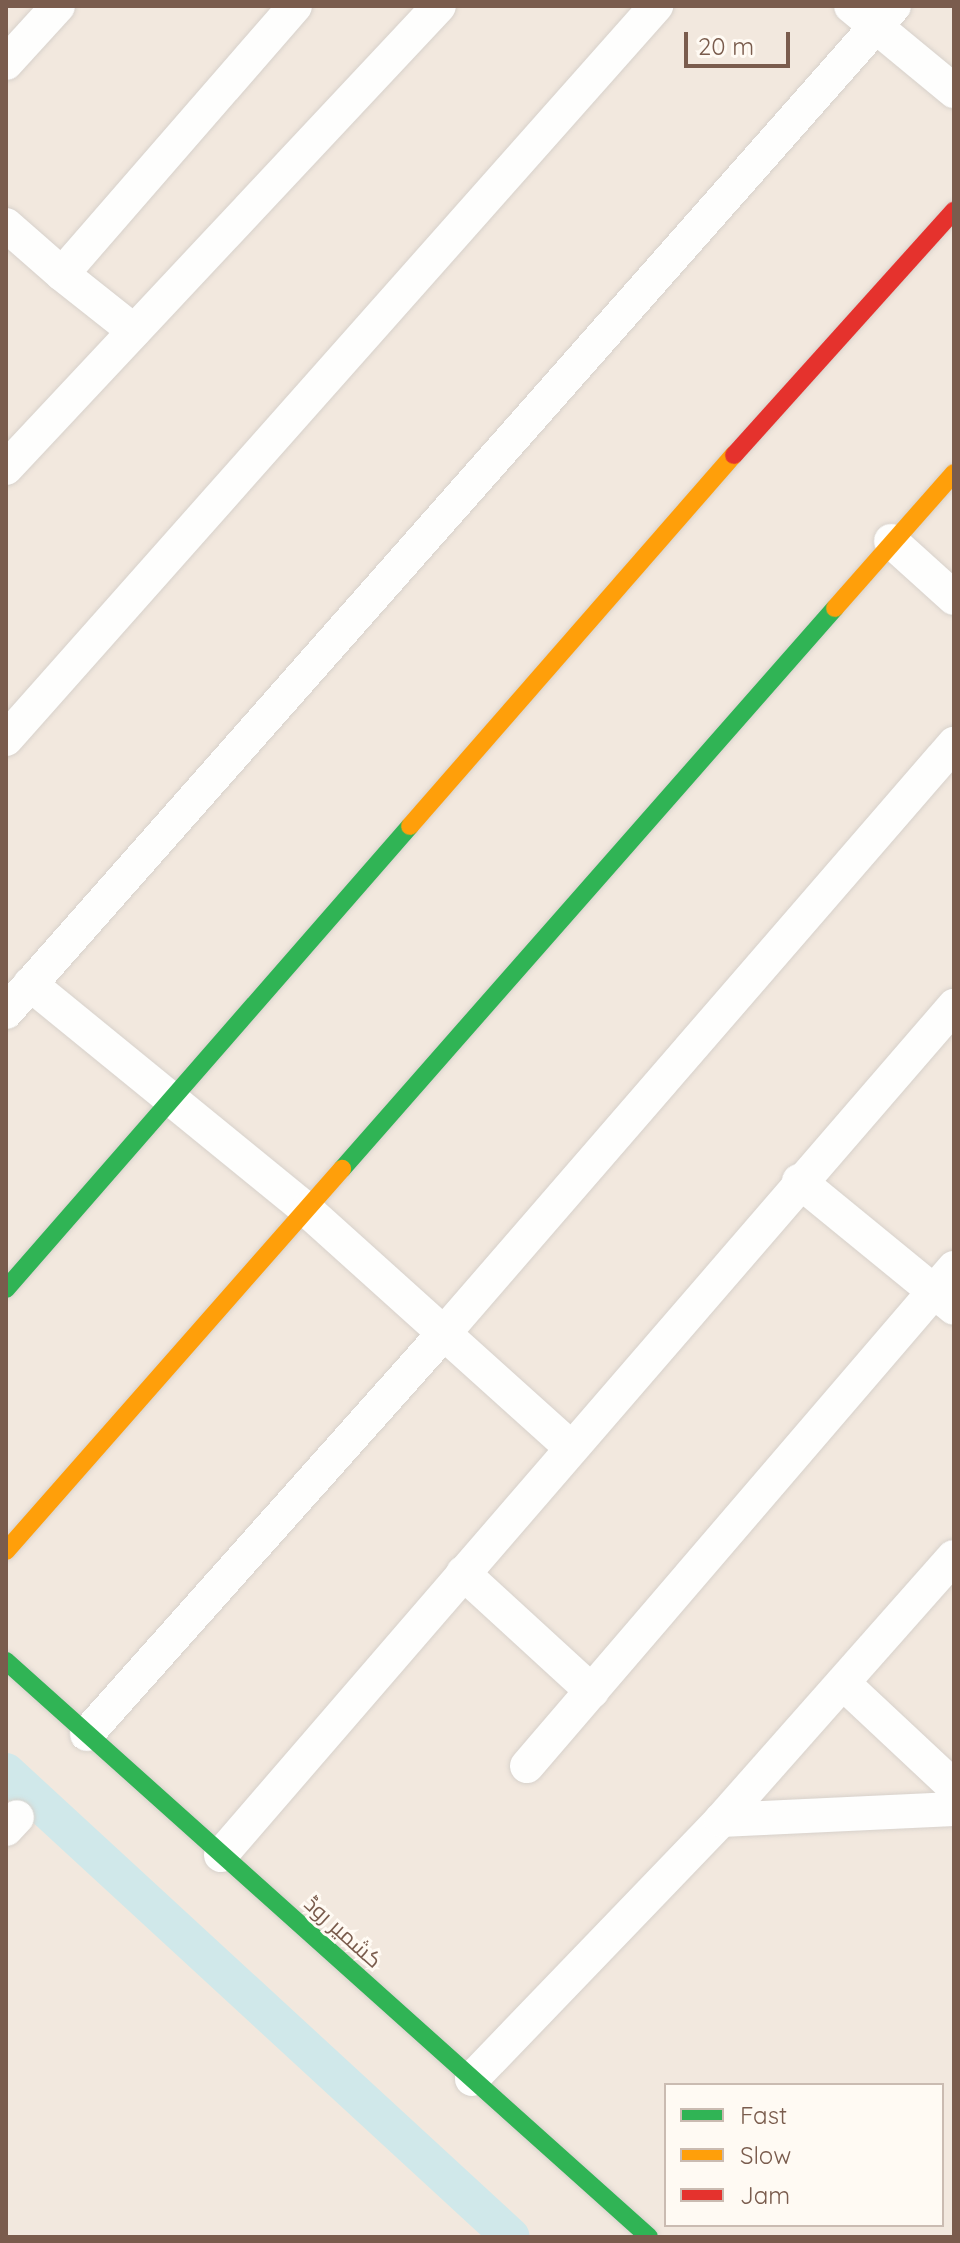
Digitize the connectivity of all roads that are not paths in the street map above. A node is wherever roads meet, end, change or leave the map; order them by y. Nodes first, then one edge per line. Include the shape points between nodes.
1 (58, 6) edge
2 (295, 6) edge
3 (439, 6) edge
4 (656, 6) edge
5 (874, 13) edge
6 (6, 63) edge
7 (954, 91) edge
8 (954, 211) edge
9 (6, 225) edge
10 (62, 274) junction
11 (134, 331) junction
12 (6, 468) edge
13 (954, 473) edge
14 (891, 541) junction
15 (954, 598) edge
16 (6, 739) edge
17 (954, 744) edge
18 (30, 984) junction
19 (954, 1006) edge
20 (6, 1012) edge
21 (171, 1100) junction
22 (799, 1181) junction
23 (307, 1210) junction
24 (6, 1289) edge
25 (947, 1289) edge
26 (445, 1332) junction
27 (571, 1448) junction
28 (6, 1551) edge
29 (954, 1557) edge
30 (463, 1573) junction
31 (6, 1661) edge
32 (843, 1683) junction
33 (592, 1691) junction
34 (87, 1734) junction
35 (527, 1766) dead end
36 (954, 1787) edge
37 (954, 1809) edge
38 (721, 1820) junction
39 (221, 1855) junction
40 (472, 2079) junction
41 (649, 2237) edge

1 - 6 street
2 - 10 street
3 - 11 street
4 - 16 street
5 - 7 street
5 - 18 street
8 - 21 street
9 - 10 street
10 - 11 street
11 - 12 street
13 - 14 street
14 - 15 street
14 - 23 street
17 - 26 street
18 - 20 street
18 - 21 street
19 - 22 street
21 - 23 street
21 - 24 street
22 - 25 street
22 - 27 street
23 - 26 street
23 - 28 street
25 - 33 street
26 - 27 street
26 - 34 street
27 - 30 street
29 - 32 street
30 - 33 street
30 - 39 street
31 - 34 street, کشمیر روڈ
32 - 36 street
32 - 38 street
33 - 35 street
34 - 39 street, کشمیر روڈ
37 - 38 street
38 - 40 street
39 - 40 street, کشمیر روڈ
40 - 41 street, کشمیر روڈ

